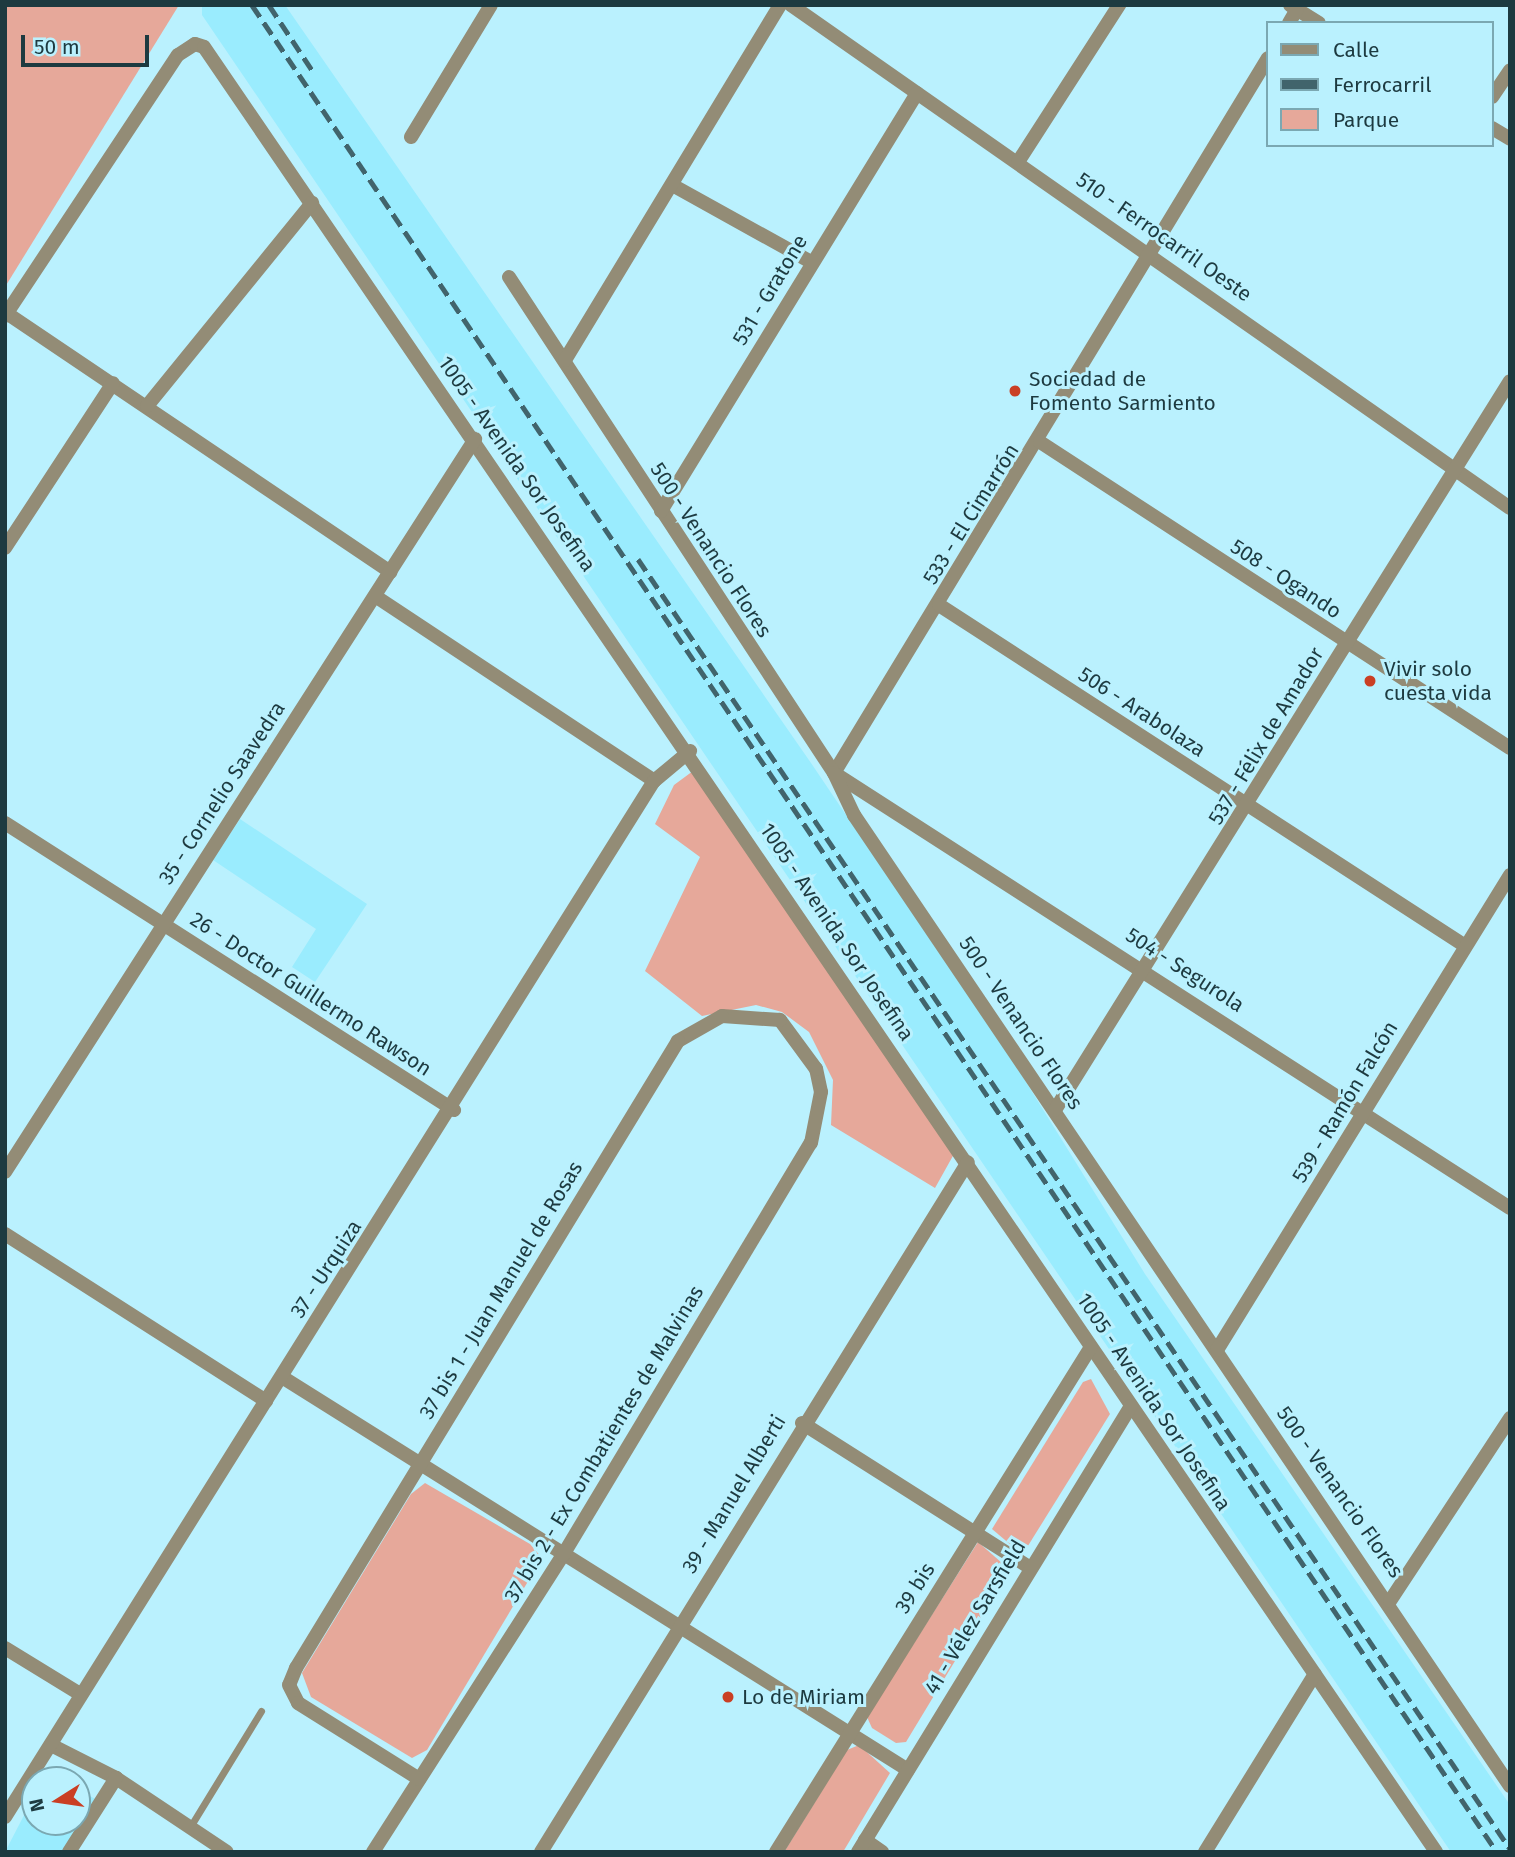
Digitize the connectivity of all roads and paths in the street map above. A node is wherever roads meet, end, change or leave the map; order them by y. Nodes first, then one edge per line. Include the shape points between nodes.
1 (491, 5) edge
2 (780, 5) edge
3 (792, 5) edge
4 (1119, 5) edge
5 (1293, 7) edge
6 (1316, 21) edge
7 (1266, 61) edge
8 (1510, 70) edge
9 (917, 93) junction
10 (1494, 94) edge
11 (1494, 129) edge
12 (411, 137) dead end
13 (1510, 139) edge
14 (1018, 162) junction
15 (674, 186) junction
16 (312, 203) junction
17 (1153, 254) junction
18 (811, 262) junction
19 (509, 277) dead end
20 (6, 314) edge
21 (565, 360) junction
22 (1510, 381) edge
23 (113, 383) junction
24 (148, 406) junction
25 (475, 439) junction
26 (1040, 442) junction
27 (1456, 471) junction
28 (1510, 508) edge
29 (661, 511) junction
30 (5, 548) edge
31 (390, 572) junction
32 (375, 596) junction
33 (939, 605) junction
34 (1346, 644) junction
35 (1510, 748) edge
36 (690, 751) junction
37 (834, 773) junction
38 (654, 780) junction
39 (1248, 806) junction
40 (5, 822) edge
41 (1510, 875) edge
42 (162, 924) junction
43 (1464, 945) junction
44 (1146, 969) junction
45 (802, 1044) joint
46 (454, 1110) junction
47 (1055, 1110) junction
48 (1364, 1112) junction
49 (968, 1162) junction
50 (5, 1172) edge
51 (1510, 1208) edge
52 (5, 1234) edge
53 (1091, 1347) junction
54 (1217, 1350) junction
55 (282, 1377) junction
56 (266, 1401) junction
57 (1131, 1406) junction
58 (1510, 1418) edge
59 (802, 1423) junction
60 (419, 1465) junction
61 (975, 1530) junction
62 (563, 1555) junction
63 (1029, 1567) junction
64 (1390, 1601) junction
65 (680, 1625) junction
66 (5, 1648) edge
67 (1315, 1674) junction
68 (80, 1695) junction
69 (261, 1711) dead end
70 (851, 1731) junction
71 (51, 1745) junction
72 (908, 1770) junction
73 (116, 1778) junction
74 (419, 1779) junction
75 (1510, 1786) edge
76 (5, 1817) edge
77 (190, 1829) junction
78 (862, 1846) edge
79 (69, 1852) edge
80 (227, 1852) edge
81 (373, 1852) edge
82 (541, 1852) edge
83 (776, 1852) edge
84 (882, 1852) edge
85 (1205, 1852) edge
86 (1436, 1852) edge

1 - 12 street
2 - 15 street
3 - 9 street, 510 - Ferrocarril Oeste
4 - 14 street
5 - 6 street
7 - 17 street, 533 - El Cimarrón
8 - 10 street
9 - 14 street, 510 - Ferrocarril Oeste
9 - 18 street, 531 - Gratone
11 - 13 street
14 - 17 street, 510 - Ferrocarril Oeste
15 - 18 street
15 - 21 street
16 - 20 street, 1005 - Avenida Sor Josefina via 214,57 195,44 178,55
16 - 24 street
16 - 25 street, 1005 - Avenida Sor Josefina
17 - 26 street, 533 - El Cimarrón
17 - 27 street, 510 - Ferrocarril Oeste
18 - 29 street, 531 - Gratone
19 - 21 street, 500 - Venancio Flores
20 - 23 street
21 - 29 street, 500 - Venancio Flores
22 - 27 street, 537 - Félix de Amador
23 - 24 street
23 - 30 street
24 - 31 street
25 - 31 street, 35 - Cornelio Saavedra
25 - 36 street, 1005 - Avenida Sor Josefina
26 - 33 street, 533 - El Cimarrón
26 - 34 street, 508 - Ogando
27 - 28 street, 510 - Ferrocarril Oeste
27 - 34 street, 537 - Félix de Amador
29 - 37 street, 500 - Venancio Flores
31 - 32 street, 35 - Cornelio Saavedra
32 - 38 street
32 - 42 street, 35 - Cornelio Saavedra
33 - 37 street, 533 - El Cimarrón
33 - 39 street, 506 - Arabolaza
34 - 35 street, 508 - Ogando
34 - 39 street, 537 - Félix de Amador
36 - 38 street, 37 - Urquiza
36 - 49 street, 1005 - Avenida Sor Josefina
37 - 44 street, 504 - Segurola
37 - 47 street, 500 - Venancio Flores via 854,815
38 - 46 street, 37 - Urquiza
39 - 43 street, 506 - Arabolaza
39 - 44 street, 537 - Félix de Amador
40 - 42 street, 26 - Doctor Guillermo Rawson
41 - 43 street, 539 - Ramón Falcón
42 - 46 street, 26 - Doctor Guillermo Rawson
42 - 50 street, 35 - Cornelio Saavedra
43 - 48 street, 539 - Ramón Falcón
44 - 47 street, 537 - Félix de Amador
44 - 48 street, 504 - Segurola
45 - 60 street, 37 bis 1 - Juan Manuel de Rosas via 780,1020 760,1015 722,1016 678,1041
45 - 62 street, 37 bis 2 - Ex Combatientes de Malvinas via 821,1092 811,1143
46 - 55 street, 37 - Urquiza
47 - 54 street, 500 - Venancio Flores
48 - 51 street, 504 - Segurola
48 - 54 street, 539 - Ramón Falcón
49 - 53 street, 1005 - Avenida Sor Josefina
49 - 59 street, 39 - Manuel Alberti
52 - 56 street
53 - 57 street, 1005 - Avenida Sor Josefina
53 - 61 street, 39 bis
54 - 64 street, 500 - Venancio Flores
55 - 56 street, 37 - Urquiza
55 - 60 street
56 - 68 street, 37 - Urquiza
57 - 63 street, 41 - Vélez Sarsfield
57 - 67 street, 1005 - Avenida Sor Josefina
58 - 64 street
59 - 61 street
59 - 65 street, 39 - Manuel Alberti
60 - 62 street
60 - 74 street, 37 bis 1 - Juan Manuel de Rosas via 289,1685 298,1703
61 - 63 street
61 - 70 street, 39 bis
62 - 65 street
62 - 74 street, 37 bis 2 - Ex Combatientes de Malvinas
63 - 72 street, 41 - Vélez Sarsfield
64 - 75 street, 500 - Venancio Flores
65 - 70 street
65 - 82 street, 39 - Manuel Alberti
66 - 68 street
67 - 85 street
67 - 86 street, 1005 - Avenida Sor Josefina
68 - 71 street, 37 - Urquiza
69 - 77 lane
70 - 72 street
70 - 83 street, 39 bis
71 - 73 street
71 - 76 street, 37 - Urquiza
72 - 78 street, 41 - Vélez Sarsfield
73 - 77 street
73 - 79 street
74 - 81 street, 37 bis 2 - Ex Combatientes de Malvinas
77 - 80 street
78 - 84 street

